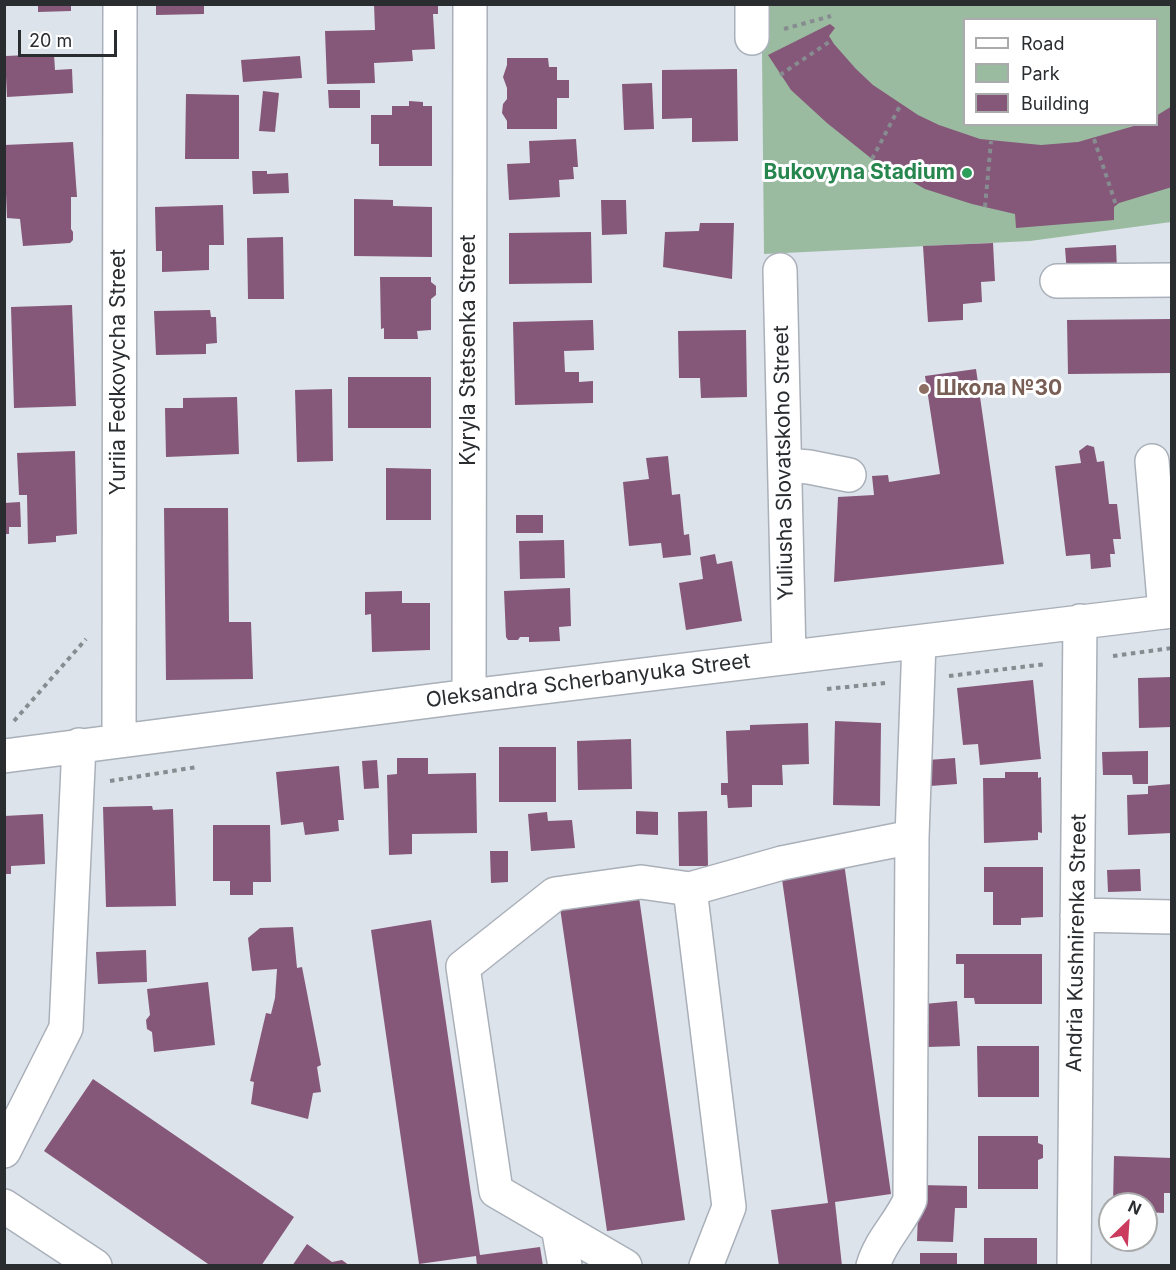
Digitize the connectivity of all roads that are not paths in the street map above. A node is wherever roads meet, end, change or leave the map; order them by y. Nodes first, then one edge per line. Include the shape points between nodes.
1 (120, 4) edge
2 (470, 4) edge
3 (752, 4) edge
4 (752, 38) road end
5 (780, 270) dead end
6 (1172, 280) edge
7 (1057, 281) dead end
8 (1152, 461) dead end
9 (784, 465) junction
10 (849, 475) dead end
11 (1168, 612) edge
12 (1080, 621) junction
13 (919, 642) junction
14 (789, 657) junction
15 (469, 696) junction
16 (119, 740) junction
17 (79, 746) junction
18 (4, 756) edge
19 (912, 837) junction
20 (690, 889) junction
21 (1077, 915) junction
22 (1172, 917) edge
23 (4, 1151) edge
24 (4, 1206) edge
25 (558, 1227) junction
26 (95, 1266) edge
27 (565, 1266) edge
28 (626, 1266) edge
29 (706, 1266) edge
30 (873, 1266) edge
31 (1074, 1266) edge

1 - 16 street, Yuriia Fedkovycha Street
2 - 15 street, Kyryla Stetsenka Street
3 - 4 street
5 - 9 street, Yuliusha Slovatskoho Street
6 - 7 street
8 - 11 street
9 - 10 street
9 - 14 street, Yuliusha Slovatskoho Street
11 - 12 street, Oleksandra Scherbanyuka Street
12 - 13 street, Oleksandra Scherbanyuka Street
12 - 21 street, Andria Kushnirenka Street
13 - 14 street, Oleksandra Scherbanyuka Street
13 - 19 street
14 - 15 street, Oleksandra Scherbanyuka Street
15 - 16 street, Oleksandra Scherbanyuka Street
16 - 17 street, Oleksandra Scherbanyuka Street
17 - 18 street, Oleksandra Scherbanyuka Street
17 - 23 street via 66,1028
19 - 20 street via 782,863
19 - 30 street via 910,1200 882,1243
20 - 25 street via 641,882 555,894 463,967 496,1191
20 - 29 street via 729,1207
21 - 22 street
21 - 31 street, Andria Kushnirenka Street
24 - 26 street
25 - 27 street
25 - 28 street

